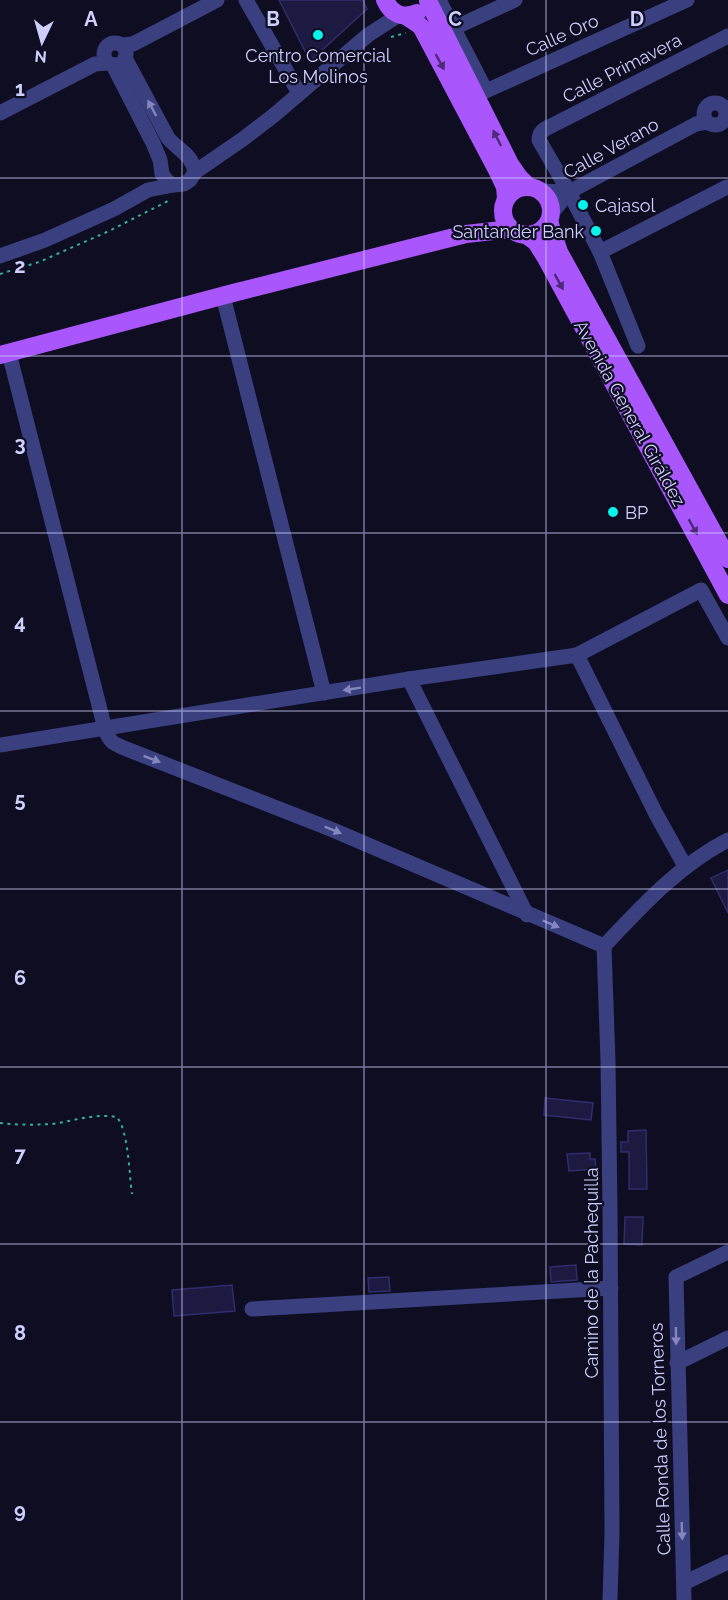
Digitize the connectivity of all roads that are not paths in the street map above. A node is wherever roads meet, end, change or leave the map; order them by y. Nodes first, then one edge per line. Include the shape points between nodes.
1 (217, 0) edge
2 (246, 0) edge
3 (384, 0) edge
4 (432, 0) edge
5 (515, 0) edge
6 (687, 0) edge
7 (405, 21) junction
8 (454, 28) junction
9 (373, 32) junction
10 (728, 36) edge
11 (116, 56) junction
12 (299, 93) junction
13 (0, 113) edge
14 (718, 118) edge
15 (226, 150) junction
16 (185, 154) junction
17 (161, 165) junction
18 (195, 172) junction
19 (173, 184) junction
20 (728, 186) edge
21 (535, 189) junction
22 (148, 190) junction
23 (569, 192) junction
24 (504, 204) junction
25 (550, 218) junction
26 (518, 232) junction
27 (466, 234) junction
28 (600, 252) junction
29 (0, 256) edge
30 (224, 296) junction
31 (638, 346) dead end
32 (4, 354) edge
33 (728, 559) edge
34 (728, 595) edge
35 (728, 638) edge
36 (577, 655) junction
37 (409, 679) junction
38 (324, 693) junction
39 (105, 729) junction
40 (0, 745) edge
41 (728, 840) edge
42 (685, 866) junction
43 (527, 915) junction
44 (604, 946) junction
45 (728, 1252) edge
46 (611, 1288) junction
47 (252, 1309) dead end
48 (728, 1338) edge
49 (677, 1363) junction
50 (728, 1562) edge
51 (684, 1583) junction
52 (610, 1600) edge
53 (684, 1600) edge

1 - 11 street
2 - 12 street
3 - 7 main road
3 - 9 street
4 - 7 main road
4 - 8 street
21 -> 4 main road via 510,164
5 - 8 street
6 - 8 street, Calle Oro via 486,91
7 - 9 street
7 -> 24 main road via 422,28 505,187
9 - 12 street
10 - 23 street, Calle Primavera via 541,132 539,140
11 - 13 street
16 -> 11 street via 168,138
11 - 17 street
12 - 15 street
14 - 23 street, Calle Verano
15 - 16 street via 207,155
15 - 18 street
16 - 17 street via 173,155
16 - 18 street via 193,162
17 - 19 street via 164,177
17 - 22 street
18 - 19 street via 184,184
19 - 22 street
20 - 28 street
21 - 23 street
21 - 24 main road via 518,188
21 - 25 main road via 548,200
22 - 29 street via 114,209
23 - 25 street, Calle Verano
23 - 28 street
24 - 26 main road via 504,220
24 - 27 main road
25 - 26 main road via 540,231
25 - 33 main road, Avenida General Giráldez via 559,252
26 - 27 main road
26 -> 34 main road, Avenida General Giráldez via 536,242 546,258
27 - 30 main road
28 - 31 street
30 - 32 main road
30 - 38 street
32 - 39 street
35 - 36 street via 700,590
36 - 37 street
36 - 42 street
37 -> 38 street
37 - 43 street
38 - 39 street
39 - 40 street
39 -> 43 street via 111,742 129,750 333,830
41 - 42 street
42 - 44 street
43 -> 44 street
44 - 46 street, Camino de la Pachequilla
45 -> 49 street, Calle Ronda de los Torneros via 676,1277
46 - 47 street
46 - 52 street, Camino de la Pachequilla
48 - 49 street
49 -> 51 street, Calle Ronda de los Torneros
50 - 51 street
51 - 53 street, Calle Ronda de los Torneros

